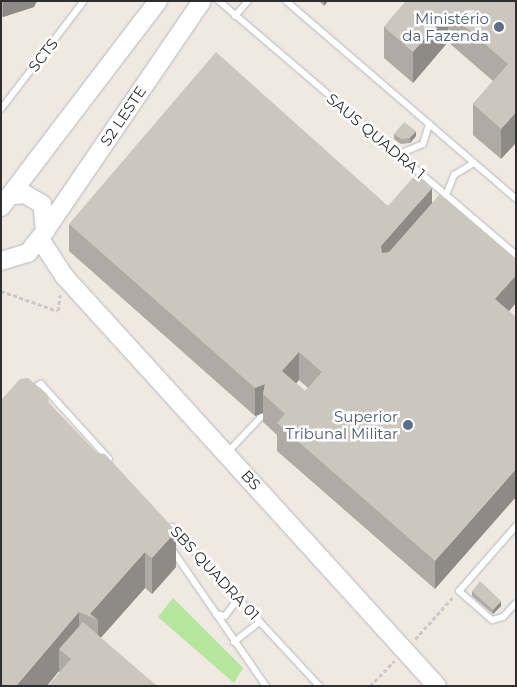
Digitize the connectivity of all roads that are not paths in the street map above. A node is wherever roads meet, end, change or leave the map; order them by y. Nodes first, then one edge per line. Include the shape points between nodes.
1 (84, 1) edge
2 (158, 1) edge
3 (202, 1) edge
4 (219, 1) edge
5 (248, 1) edge
6 (286, 1) edge
7 (235, 16) junction
8 (1, 109) edge
9 (429, 124) junction
10 (397, 155) junction
11 (474, 163) junction
12 (15, 194) junction
13 (446, 194) junction
14 (516, 199) edge
15 (452, 201) junction
16 (1, 207) edge
17 (446, 208) edge
18 (43, 235) junction
19 (516, 255) edge
20 (15, 258) edge
21 (1, 274) edge
22 (62, 283) junction
23 (31, 403) edge
24 (262, 416) edge
25 (226, 454) junction
26 (113, 463) edge
27 (166, 520) edge
28 (516, 526) edge
29 (163, 539) edge
30 (238, 599) junction
31 (516, 603) edge
32 (216, 614) junction
33 (260, 622) junction
34 (234, 642) junction
35 (266, 686) edge
36 (319, 686) edge
37 (437, 686) edge

1 - 8 lane, SCTS
2 - 12 main road
3 - 18 main road, S2 LESTE
4 - 7 lane, SAUS QUADRA 1
5 - 7 lane
6 - 9 lane
7 - 10 lane, SAUS QUADRA 1
9 - 10 lane via 423,144
9 - 11 lane
10 - 13 lane, SAUS QUADRA 1
11 - 13 lane via 454,175
11 - 14 lane
12 - 16 main road
12 - 18 main road via 25,194 42,204
13 - 15 lane, SAUS QUADRA 1
15 - 17 lane
15 - 19 lane, SAUS QUADRA 1
18 - 20 main road, S2 LESTE
18 - 22 main road, BS
20 - 21 main road
20 - 22 main road, BS
22 - 25 main road, BS
23 - 26 lane via 25,396 39,384
24 - 25 lane
25 - 37 main road, BS
27 - 30 lane, SBS QUADRA 01
28 - 31 lane via 459,591 492,620 503,617
29 - 32 lane, SBS QUADRA 01 via 188,568
30 - 32 lane via 225,616
30 - 33 lane, SBS QUADRA 01
32 - 34 lane, SBS QUADRA 01
33 - 34 lane
33 - 36 lane, SBS QUADRA 01
34 - 35 lane, SBS QUADRA 01

